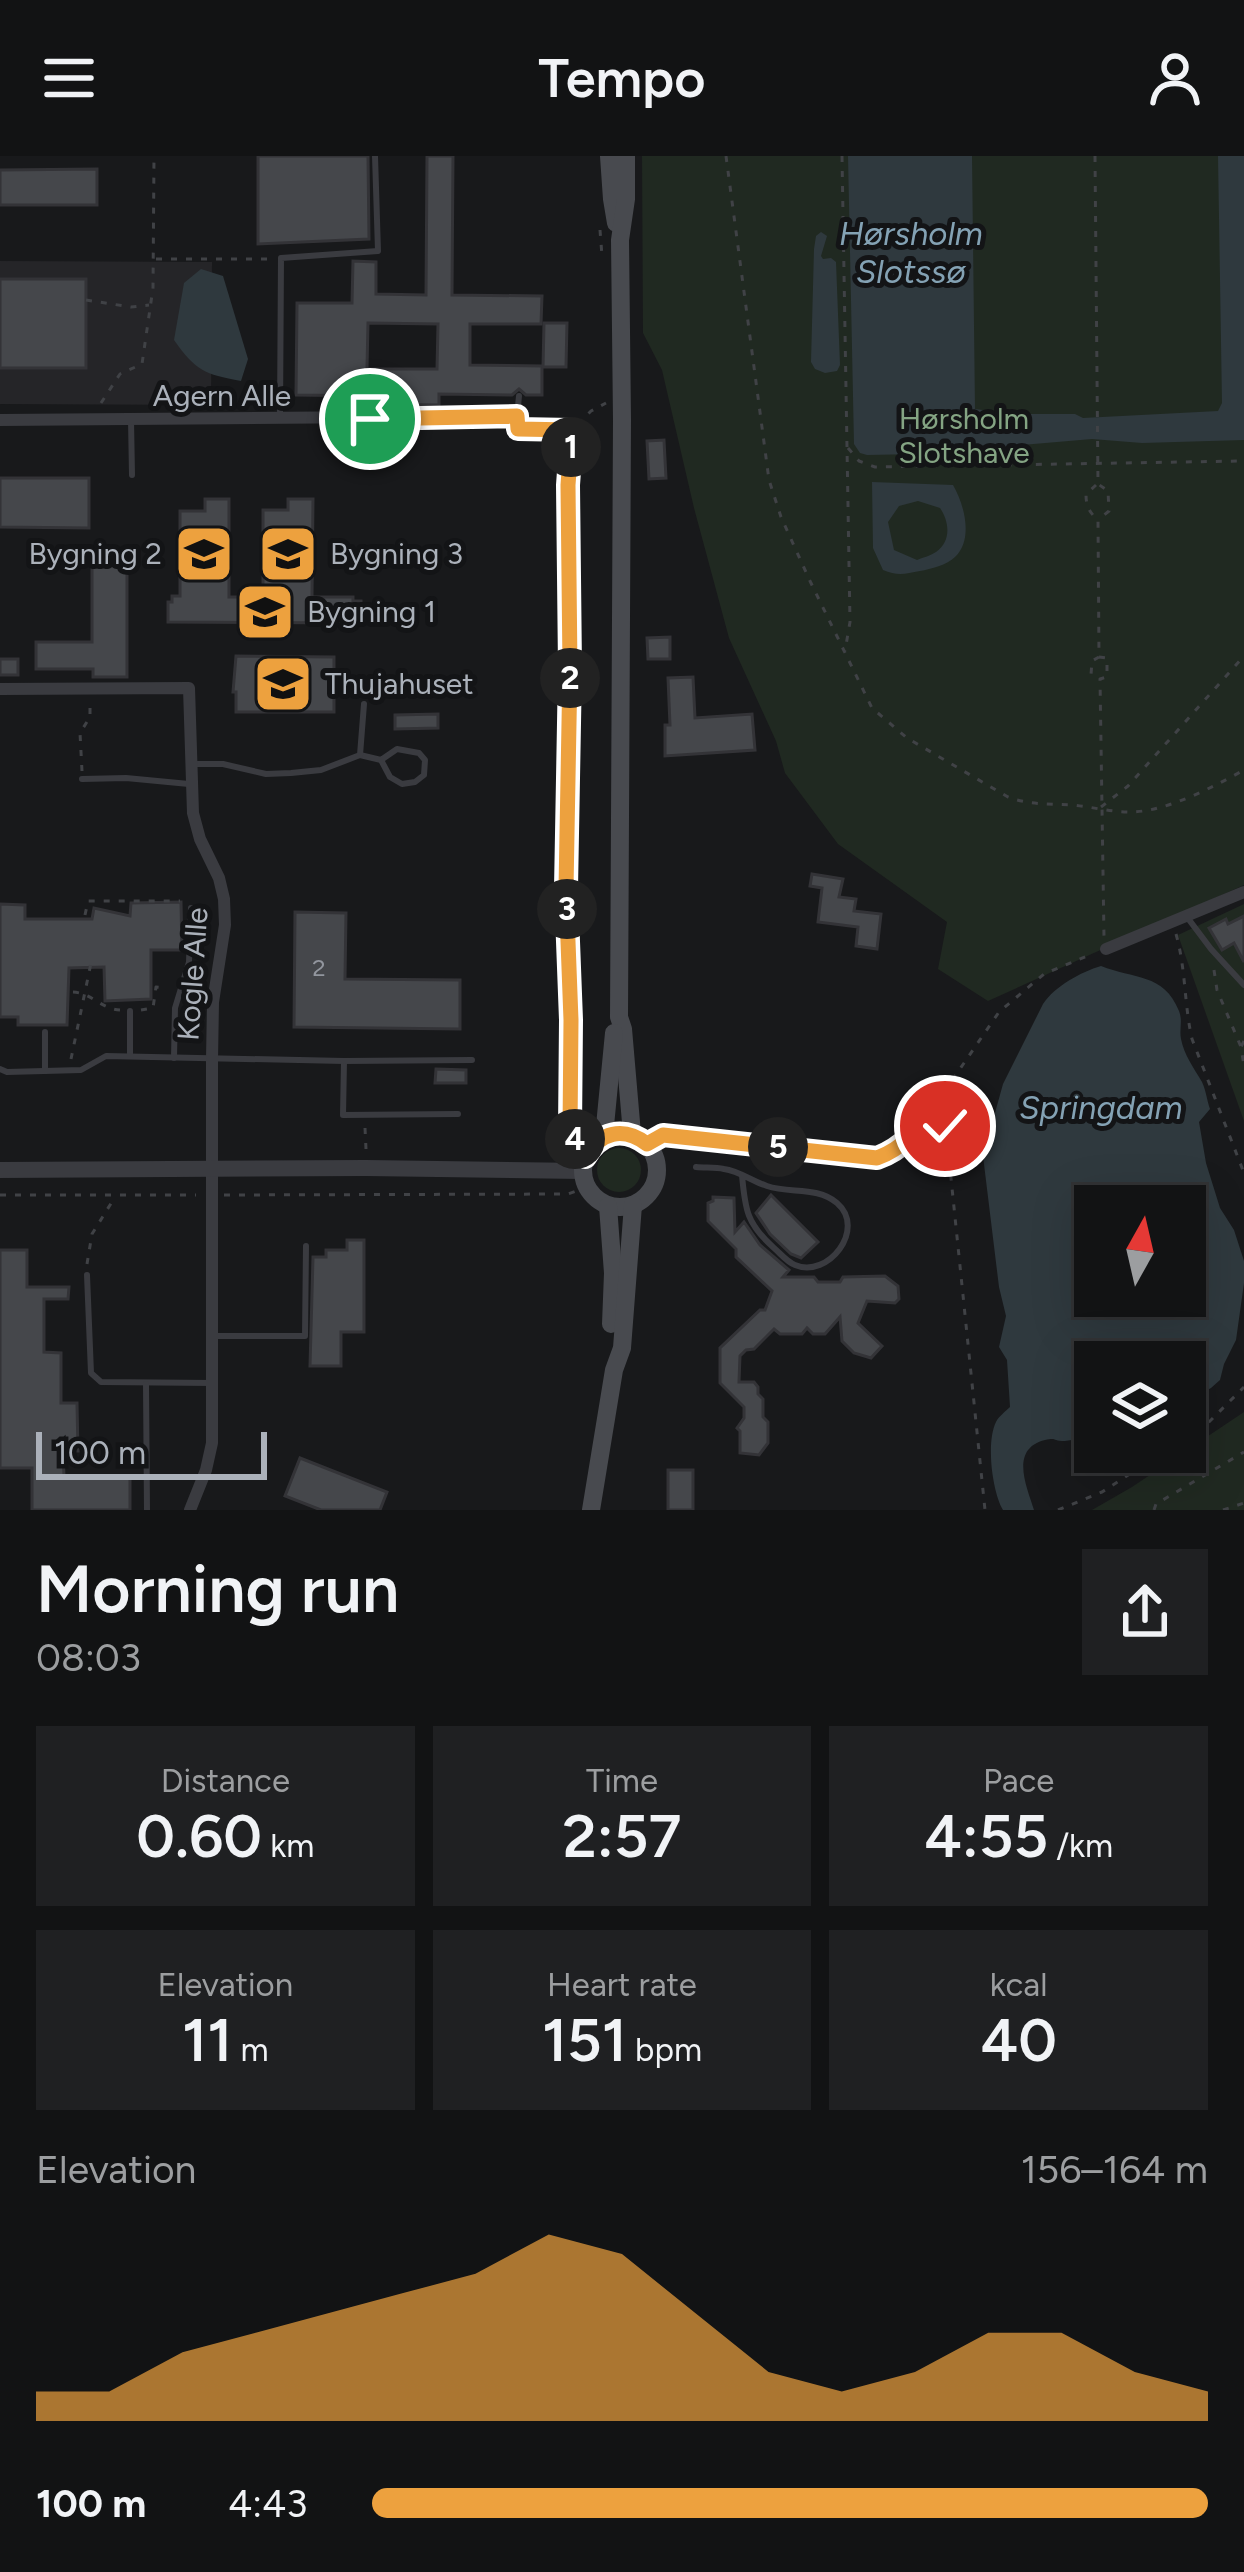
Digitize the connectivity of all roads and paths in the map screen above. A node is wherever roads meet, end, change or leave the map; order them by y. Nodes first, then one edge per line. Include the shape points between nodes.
1 (154, 156) edge
2 (375, 156) edge
3 (609, 156) edge
4 (626, 156) edge
5 (726, 156) edge
6 (842, 156) edge
7 (1095, 156) edge
8 (600, 226) dead end
9 (620, 240) junction
10 (280, 258) junction
11 (153, 260) junction
12 (602, 271) dead end
13 (86, 300) dead end
14 (150, 305) junction
15 (519, 396) dead end
16 (607, 402) dead end
17 (517, 416) junction
18 (370, 419) junction
19 (0, 420) edge
20 (90, 420) junction
21 (131, 420) junction
22 (280, 420) junction
23 (572, 430) junction
24 (847, 447) junction
25 (371, 454) dead end
26 (1244, 461) edge
27 (1097, 464) junction
28 (132, 476) dead end
29 (1098, 484) junction
30 (1098, 520) junction
31 (844, 652) junction
32 (1244, 656) edge
33 (1099, 657) junction
34 (1100, 679) junction
35 (90, 688) junction
36 (0, 689) edge
37 (364, 704) dead end
38 (360, 754) junction
39 (381, 760) junction
40 (191, 764) junction
41 (1244, 770) edge
42 (82, 779) joint
43 (192, 785) junction
44 (1102, 807) junction
45 (1244, 892) edge
46 (191, 908) joint
47 (85, 915) dead end
48 (1187, 917) junction
49 (1172, 923) junction
50 (1105, 943) junction
51 (1211, 949) junction
52 (91, 963) dead end
53 (1244, 985) edge
54 (130, 1011) dead end
55 (619, 1017) junction
56 (45, 1032) dead end
57 (1242, 1044) edge
58 (130, 1057) junction
59 (175, 1058) junction
60 (212, 1060) junction
61 (472, 1060) dead end
62 (344, 1061) junction
63 (1244, 1066) edge
64 (0, 1069) edge
65 (45, 1072) junction
66 (68, 1072) junction
67 (942, 1097) junction
68 (458, 1114) dead end
69 (604, 1136) junction
70 (639, 1139) junction
71 (696, 1167) dead end
72 (212, 1169) junction
73 (0, 1170) edge
74 (585, 1172) junction
75 (1244, 1173) edge
76 (742, 1175) junction
77 (0, 1195) edge
78 (116, 1195) junction
79 (212, 1195) junction
80 (633, 1205) junction
81 (608, 1206) junction
82 (306, 1246) dead end
83 (87, 1275) joint
84 (213, 1336) junction
85 (614, 1370) junction
86 (213, 1383) junction
87 (146, 1384) junction
88 (1244, 1387) edge
89 (1206, 1424) edge
90 (1244, 1452) edge
91 (1131, 1473) edge
92 (1244, 1503) edge
93 (148, 1510) edge
94 (190, 1510) edge
95 (591, 1510) edge
96 (986, 1510) edge
97 (1058, 1510) edge
98 (1154, 1510) edge
99 (1223, 1510) edge

1 - 11 path
2 - 10 lane via 378,251
3 - 9 main road
4 - 9 main road
5 - 31 path via 769,480
6 - 24 path
7 - 27 path
8 - 12 path
9 - 55 main road
10 - 11 path
10 - 22 lane
11 - 14 path
13 - 14 path
14 - 20 path via 142,364 120,374
15 - 17 lane
16 - 23 path
17 - 18 street, Agern Alle
17 - 23 path via 518,429
18 - 22 street, Agern Alle
18 - 25 path
19 - 20 street, Agern Alle
20 - 21 street, Agern Alle
21 - 22 street, Agern Alle
21 - 28 lane
23 - 74 path via 570,1130
24 - 27 path via 875,467
24 - 31 path
26 - 27 path
27 - 29 path
29 - 30 path via 1086,504
29 - 30 path via 1110,499
30 - 33 path
31 - 44 path via 872,708 907,738 1022,802
32 - 44 path
33 - 34 path via 1091,675
33 - 34 path via 1108,662
34 - 44 path
35 - 36 street, Kogle Alle
35 - 40 street, Kogle Alle via 188,688
35 - 42 path via 90,717 80,733
37 - 38 lane
38 - 39 lane
38 - 40 lane via 291,773
39 - 39 lane via 402,784 424,775 419,753 397,748
40 - 43 street, Kogle Alle
41 - 44 path via 1171,803 1131,812
42 - 43 lane
43 - 60 street, Kogle Alle via 200,839 224,899
44 - 50 path
45 - 48 street
46 - 47 path via 186,901 88,901
46 - 59 lane
48 - 49 street
48 - 51 lane
49 - 50 street
49 - 75 path via 1192,1039
50 - 67 path via 1044,974 999,1012
51 - 53 lane
51 - 57 path via 1216,990
52 - 66 path
54 - 58 lane
55 - 69 main road
55 - 70 main road
56 - 65 lane
57 - 63 path
58 - 59 lane
58 - 66 lane via 106,1055
59 - 60 lane
60 - 62 lane
60 - 72 street, Kogle Alle
61 - 62 lane
62 - 68 lane via 343,1114
64 - 65 lane
65 - 66 lane
67 - 70 path via 914,1136 877,1158
67 - 96 path
69 - 70 main road
69 - 74 main road via 592,1145
70 - 80 main road via 655,1156 656,1181
71 - 76 lane
72 - 73 street
72 - 74 street
72 - 79 street, Kogle Alle
74 - 79 path via 568,1194
74 - 81 main road via 596,1199
76 - 76 lane via 837,1203 847,1228 830,1261 808,1269 791,1264 755,1231
77 - 78 path
78 - 79 path
78 - 83 path via 92,1234
79 - 84 street, Kogle Alle
80 - 81 main road
80 - 85 main road
81 - 85 main road
82 - 84 lane via 304,1336
83 - 87 lane via 91,1373 101,1382
84 - 86 street, Kogle Alle
85 - 95 main road
86 - 87 lane
86 - 94 street, Kogle Alle via 212,1443
87 - 93 lane
88 - 89 path
90 - 98 path
91 - 97 path
92 - 99 path

